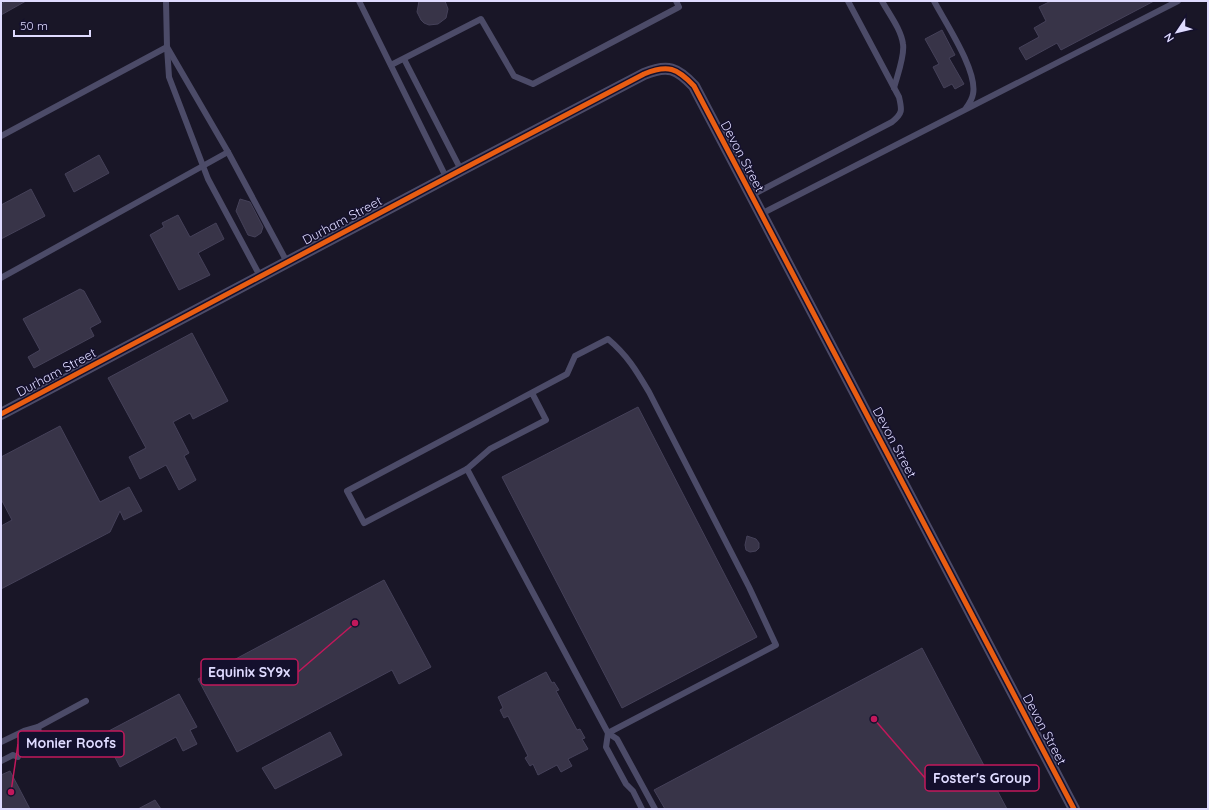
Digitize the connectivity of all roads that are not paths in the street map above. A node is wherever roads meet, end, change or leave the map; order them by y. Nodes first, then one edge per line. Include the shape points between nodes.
1 (166, 1) edge
2 (359, 1) edge
3 (676, 1) edge
4 (848, 1) edge
5 (882, 1) edge
6 (934, 1) edge
7 (1178, 1) edge
8 (167, 47) junction
9 (404, 59) junction
10 (391, 65) junction
11 (694, 86) joint
12 (894, 88) junction
13 (964, 111) junction
14 (1, 136) edge
15 (228, 152) junction
16 (203, 165) junction
17 (461, 170) junction
18 (446, 178) junction
19 (752, 195) junction
20 (761, 214) junction
21 (287, 262) junction
22 (260, 276) junction
23 (1, 278) edge
24 (532, 393) junction
25 (1, 414) edge
26 (467, 469) junction
27 (86, 701) dead end
28 (38, 727) junction
29 (608, 734) junction
30 (1, 742) edge
31 (41, 744) dead end
32 (18, 757) dead end
33 (1, 760) edge
34 (642, 809) edge
35 (655, 809) edge
36 (1074, 809) edge

1 - 8 lane
2 - 10 lane
3 - 9 lane via 679,7 533,84 514,76 481,19
4 - 12 lane
5 - 12 lane via 904,45
6 - 13 lane via 968,65 973,81 974,94
7 - 13 lane
8 - 14 lane
8 - 15 lane
8 - 16 lane via 169,77
9 - 10 lane
9 - 17 lane
10 - 18 lane
11 - 17 street, Durham Street via 684,76 671,69 657,68
11 - 19 street, Devon Street
12 - 19 lane via 902,108 899,116 892,122
13 - 20 lane
15 - 16 lane
15 - 21 lane
16 - 22 lane
16 - 23 lane
17 - 18 street, Durham Street
18 - 21 street, Durham Street
19 - 20 street, Devon Street
20 - 36 street, Devon Street
21 - 22 street, Durham Street
22 - 25 street, Durham Street
24 - 26 lane via 546,420 490,449
24 - 26 lane via 347,491 364,523
24 - 29 lane via 567,374 575,356 608,339 622,350 649,392 776,645
26 - 29 lane
27 - 28 lane
28 - 30 lane
28 - 31 lane
29 - 34 lane via 606,747
29 - 35 lane via 617,739
32 - 33 lane via 13,754

